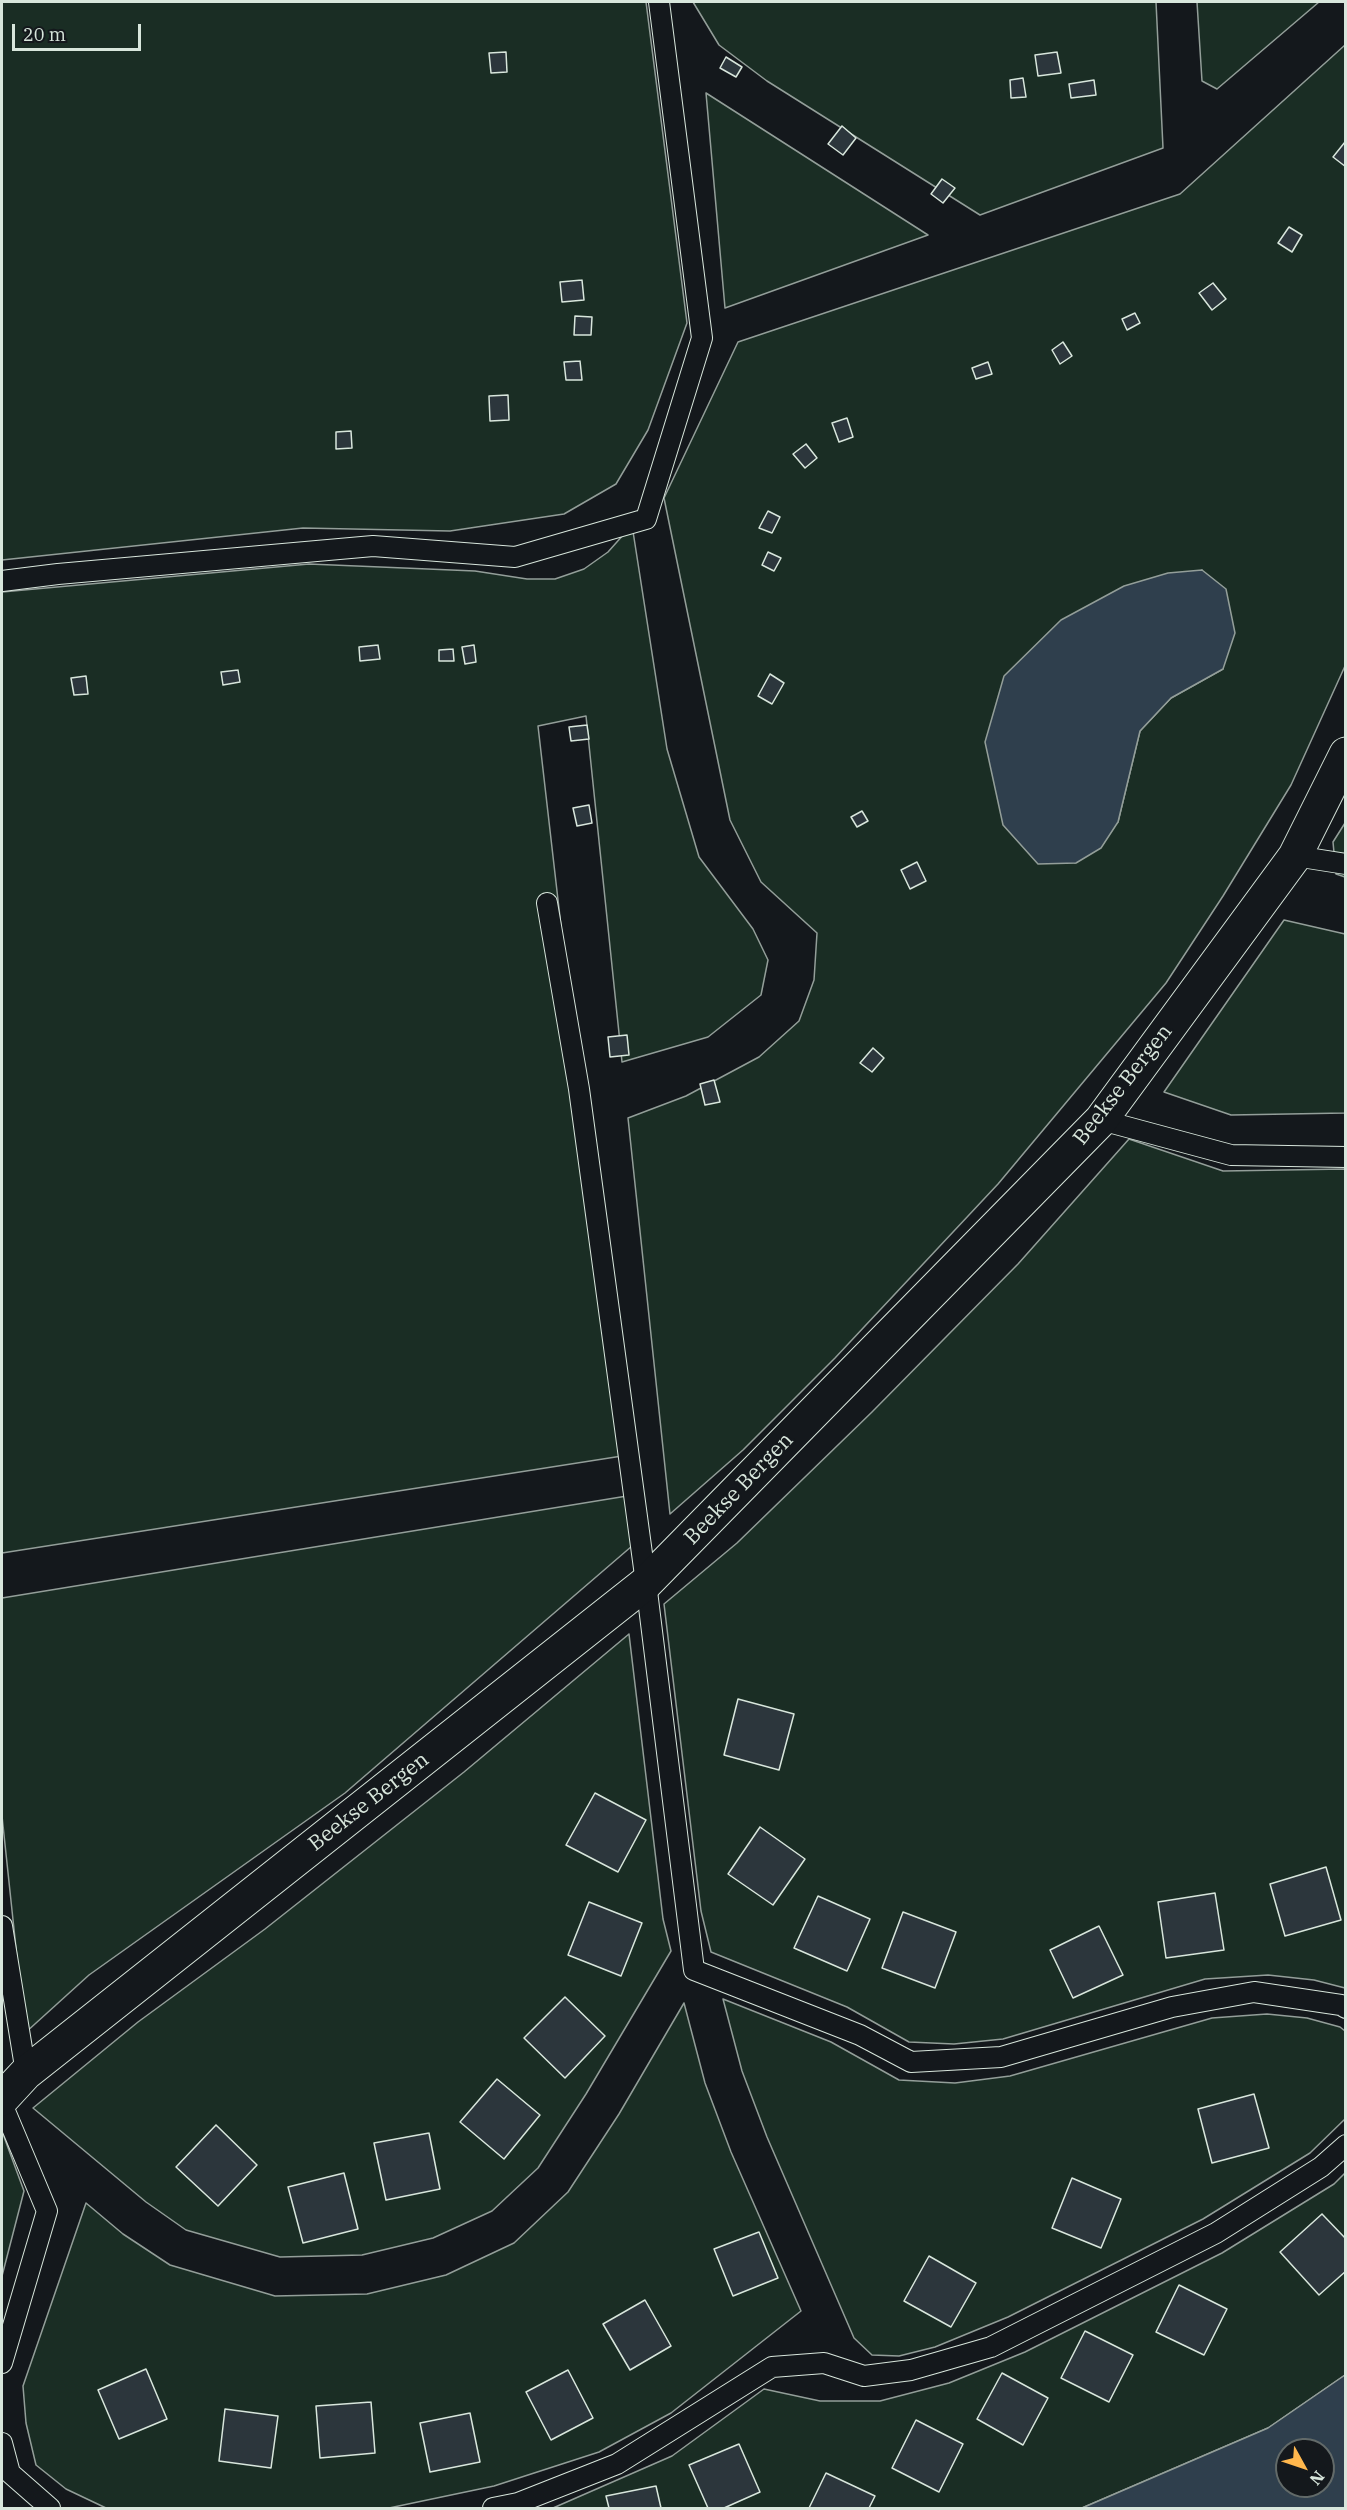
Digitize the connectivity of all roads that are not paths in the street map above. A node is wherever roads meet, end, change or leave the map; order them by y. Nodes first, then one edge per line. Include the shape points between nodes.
1 (659, 2) edge
2 (2, 581) edge
3 (1346, 754) edge
4 (1295, 856) junction
5 (1346, 864) edge
6 (547, 903) dead end
7 (1101, 1120) junction
8 (1346, 1157) edge
9 (646, 1583) junction
10 (2, 1926) edge
11 (1346, 2008) edge
12 (26, 2073) junction
13 (2, 2099) edge
14 (2, 2104) edge
15 (1346, 2145) edge
16 (2, 2363) edge
17 (2, 2443) edge
18 (50, 2508) edge
19 (493, 2508) edge

1 - 2 lane via 702,338 646,519 515,557 373,546
3 - 4 street, Beekse Bergen
4 - 5 lane
4 - 7 street, Beekse Bergen
6 - 9 lane via 579,1089
7 - 8 lane via 1231,1155
7 - 9 street, Beekse Bergen
9 - 11 lane via 694,1970 860,2035 911,2062 1001,2057 1172,2007 1254,1992
9 - 12 street, Beekse Bergen
10 - 12 lane
12 - 13 street, Beekse Bergen
14 - 16 lane via 47,2211
15 - 19 lane via 1321,2167 1216,2233 991,2347 911,2370 864,2376 824,2363 772,2367 617,2464 518,2503
17 - 18 lane via 10,2473

